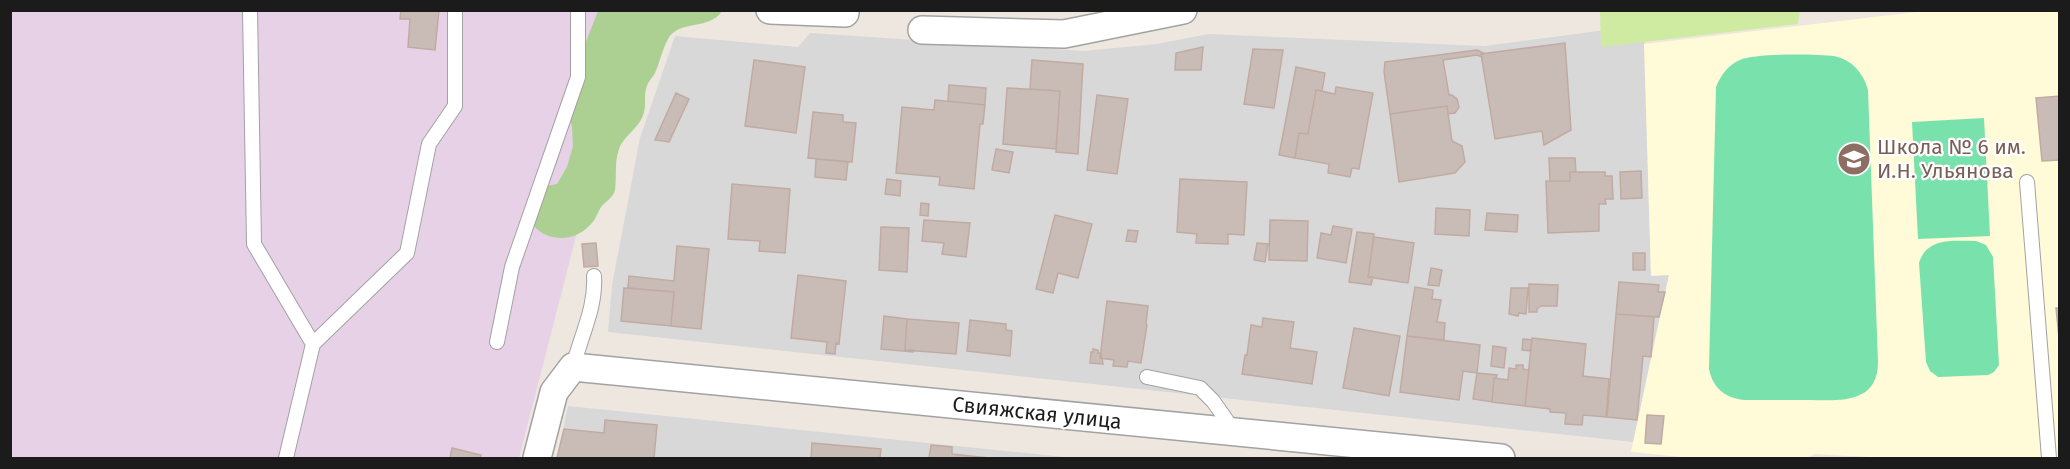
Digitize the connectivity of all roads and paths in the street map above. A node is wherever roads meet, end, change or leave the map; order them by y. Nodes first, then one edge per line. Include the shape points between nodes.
1 (250, 10) edge
2 (455, 10) edge
3 (578, 10) edge
4 (770, 10) edge
5 (845, 10) edge
6 (1183, 10) edge
7 (922, 30) dead end
8 (2027, 182) dead end
9 (594, 276) dead end
10 (497, 342) dead end
11 (313, 344) junction
12 (573, 367) junction
13 (1147, 377) dead end
14 (1235, 433) junction
15 (286, 459) edge
16 (537, 459) edge
17 (1501, 459) edge
18 (2049, 459) edge

1 - 11 lane via 254,244
2 - 11 lane via 455,106 429,144 407,253
3 - 10 lane via 578,77 512,267
4 - 5 street
6 - 7 street via 1064,34
8 - 18 lane
9 - 12 lane via 593,308
11 - 15 lane
12 - 14 street, Свияжская улица
12 - 16 street via 554,392
13 - 14 lane via 1200,388
14 - 17 street, Свияжская улица

